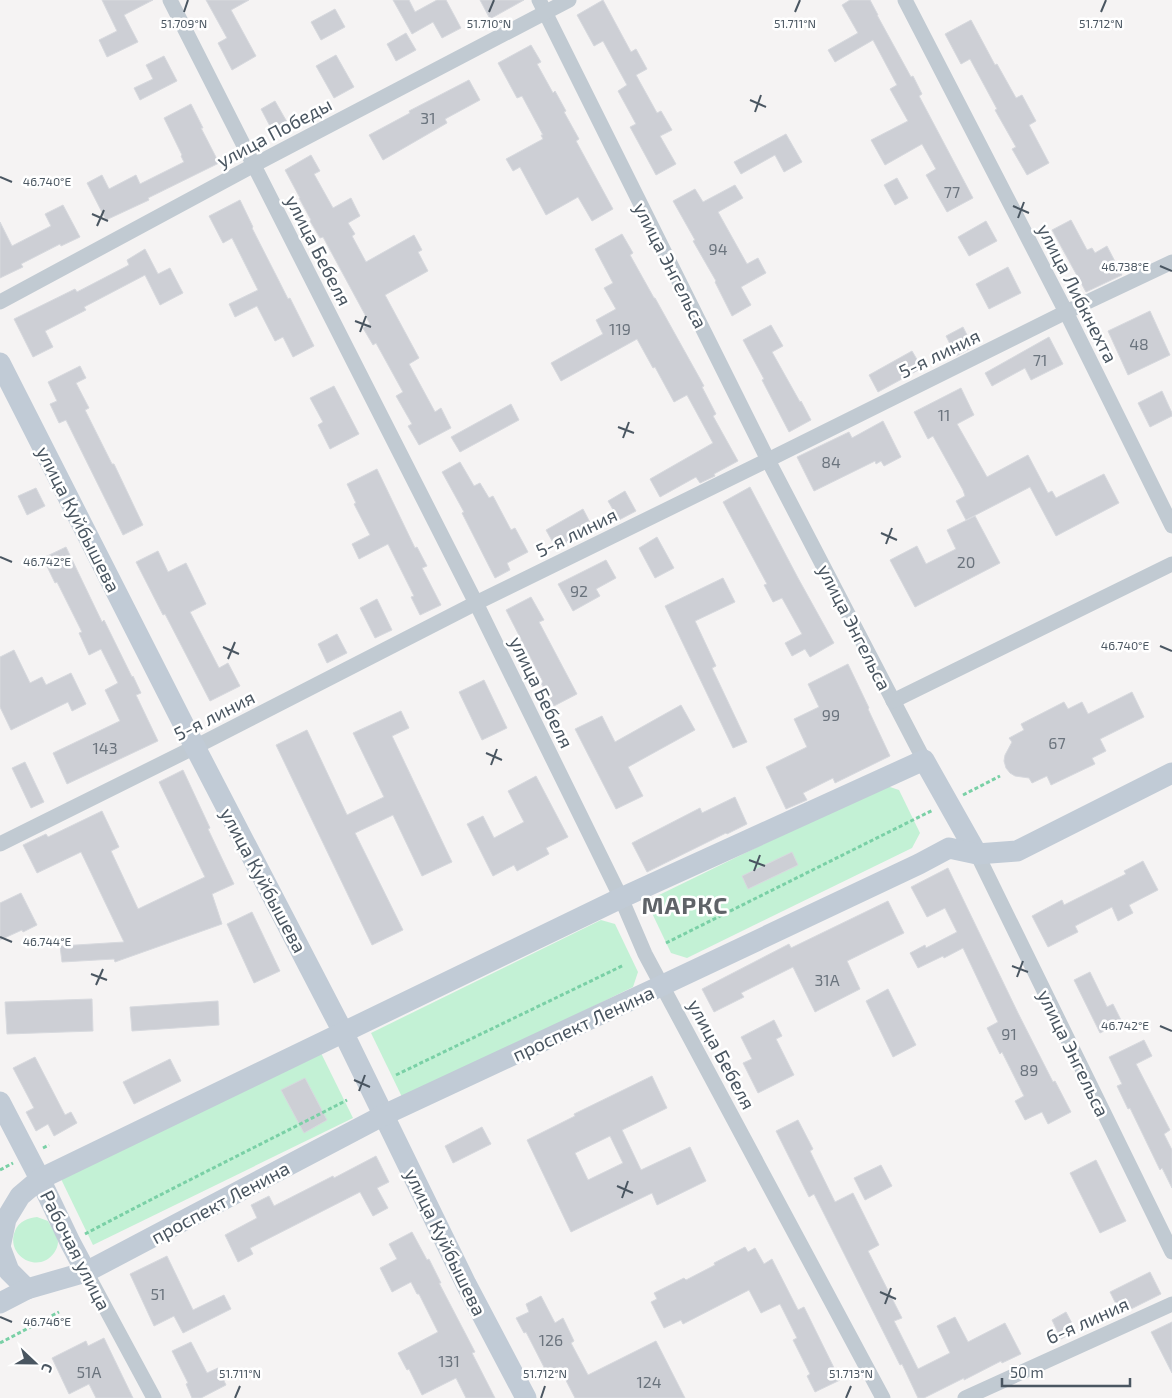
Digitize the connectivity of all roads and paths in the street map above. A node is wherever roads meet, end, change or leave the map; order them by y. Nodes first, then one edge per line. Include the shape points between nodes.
1 (170, 0) edge
2 (568, 0) edge
3 (905, 0) edge
4 (542, 6) edge
5 (254, 165) junction
6 (1172, 262) edge
7 (0, 302) edge
8 (1066, 312) junction
9 (0, 363) edge
10 (768, 460) junction
11 (1171, 524) edge
12 (1172, 564) edge
13 (476, 603) junction
14 (893, 700) junction
15 (195, 748) junction
16 (924, 760) junction
17 (1172, 773) edge
18 (1000, 776) dead end
19 (948, 803) junction
20 (0, 844) edge
21 (977, 854) junction
22 (621, 898) junction
23 (666, 943) dead end
24 (624, 964) dead end
25 (663, 985) junction
26 (343, 1032) junction
27 (396, 1075) dead end
28 (347, 1100) dead end
29 (0, 1102) edge
30 (384, 1115) junction
31 (40, 1179) junction
32 (3, 1211) edge
33 (70, 1242) junction
34 (1172, 1252) edge
35 (86, 1272) junction
36 (27, 1289) junction
37 (0, 1303) edge
38 (1172, 1304) edge
39 (59, 1312) dead end
40 (0, 1343) edge
41 (154, 1398) edge
42 (526, 1398) edge
43 (883, 1398) edge
44 (965, 1398) edge

1 - 5 street, улица Бебеля
2 - 4 street, улица Победы
3 - 8 street, улица Либкнехта
4 - 5 street, улица Победы
4 - 10 street, улица Энгельса
5 - 7 street, улица Победы
5 - 13 street, улица Бебеля
6 - 8 street, 5-я линия
8 - 10 street, 5-я линия
8 - 11 street, улица Либкнехта
9 - 15 street, улица Куйбышева
10 - 13 street, 5-я линия
10 - 14 street, улица Энгельса
12 - 14 street
13 - 15 street, 5-я линия
13 - 22 street, улица Бебеля
14 - 16 street, улица Энгельса
15 - 20 street, 5-я линия
15 - 26 street, улица Куйбышева
16 - 19 street, улица Энгельса
16 - 22 street
17 - 21 street, проспект Ленина via 1018,851
18 - 19 path
19 - 21 street, улица Энгельса
19 - 23 path
21 - 25 street, проспект Ленина via 949,848
21 - 34 street, улица Энгельса
22 - 25 street, улица Бебеля via 645,954
22 - 26 street
24 - 27 path
25 - 30 street, проспект Ленина
25 - 43 street, улица Бебеля
26 - 30 street, улица Куйбышева
26 - 31 street
28 - 33 path
29 - 31 street, Рабочая улица
30 - 35 street, проспект Ленина
30 - 42 street, улица Куйбышева via 466,1284
31 - 32 street
31 - 33 street, Рабочая улица
32 - 36 street via 0,1247 10,1271
33 - 35 street, Рабочая улица
35 - 36 street, проспект Ленина
35 - 41 street, Рабочая улица
36 - 37 street, проспект Ленина
38 - 44 street, 6-я линия
39 - 40 path

